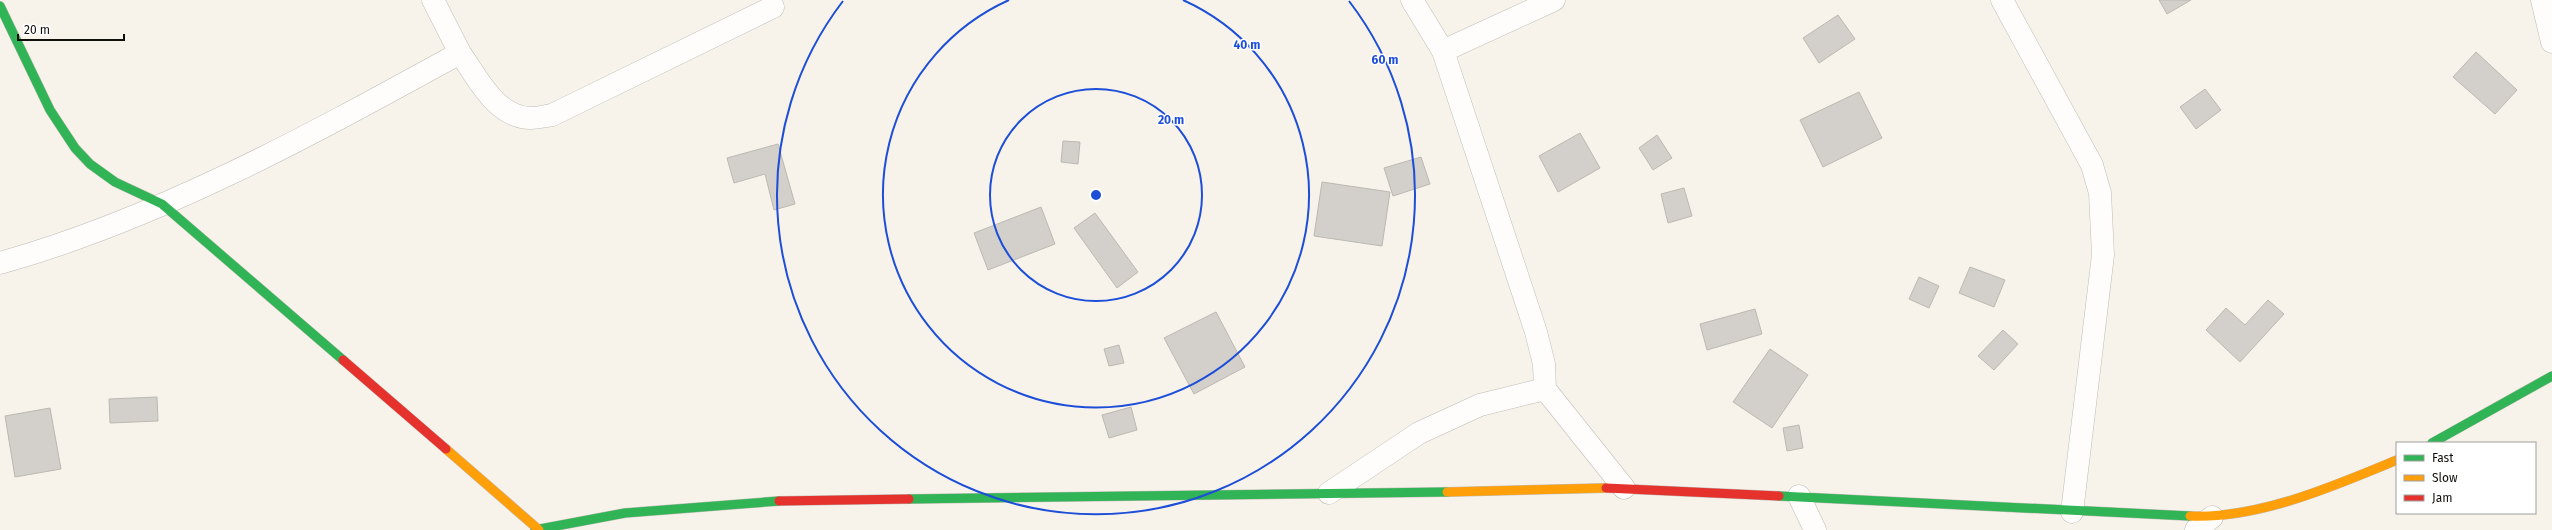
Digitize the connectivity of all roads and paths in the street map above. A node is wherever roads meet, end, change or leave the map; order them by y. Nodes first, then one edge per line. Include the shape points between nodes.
1 (433, 0) edge
2 (1412, 0) edge
3 (1554, 0) edge
4 (2002, 0) edge
5 (2542, 0) edge
6 (0, 6) edge
7 (773, 7) dead end
8 (2552, 42) edge
9 (1443, 51) junction
10 (460, 53) junction
11 (162, 204) junction
12 (0, 263) edge
13 (2552, 376) edge
14 (1545, 389) junction
15 (2434, 442) edge
16 (2396, 460) edge
17 (1624, 488) junction
18 (1329, 493) junction
19 (1799, 496) junction
20 (2072, 512) junction
21 (2204, 524) edge
22 (538, 530) edge
23 (1815, 530) edge

1 - 10 street
2 - 9 street
3 - 9 street
4 - 20 street via 2092,165 2100,193 2103,255
5 - 8 street
6 - 11 street via 48,108 76,147 90,164 117,184
7 - 10 street via 552,115 530,118 511,113 492,99
9 - 14 street via 1536,332 1544,364
10 - 11 street via 315,132
11 - 12 street via 110,226
11 - 22 street
13 - 15 street
14 - 17 street
14 - 18 street via 1480,405 1419,433
16 - 21 street via 2324,490
17 - 18 street
17 - 19 street
18 - 22 street via 791,500 625,513
19 - 20 street
19 - 23 street
20 - 21 street

